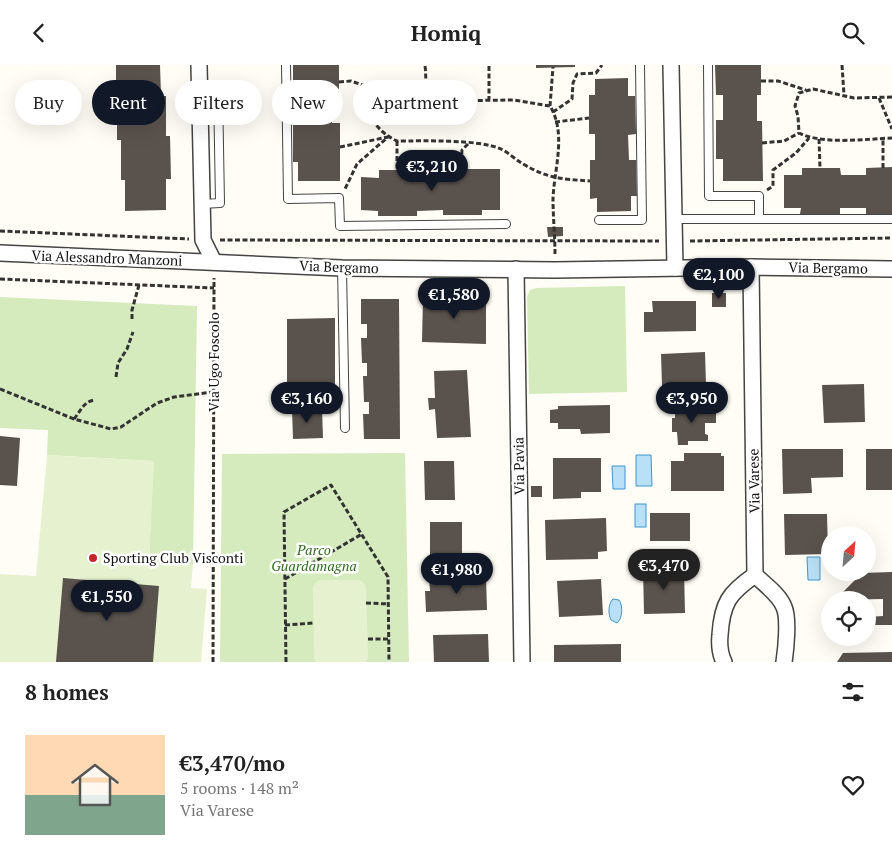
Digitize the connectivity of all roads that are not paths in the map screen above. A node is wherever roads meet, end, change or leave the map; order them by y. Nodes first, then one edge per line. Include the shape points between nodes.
1 (198, 65) edge
2 (286, 65) edge
3 (640, 65) edge
4 (672, 65) edge
5 (708, 65) edge
6 (673, 219) junction
7 (759, 219) junction
8 (892, 219) edge
9 (599, 220) dead end
10 (506, 224) dead end
11 (0, 253) edge
12 (214, 262) junction
13 (751, 267) junction
14 (342, 268) junction
15 (674, 268) junction
16 (516, 269) junction
17 (892, 269) edge
18 (345, 428) dead end
19 (755, 575) junction
20 (522, 662) edge
21 (724, 662) edge
22 (784, 662) edge

1 - 12 street via 203,240
2 - 10 lane via 288,199 339,198 340,226
3 - 9 lane via 642,220
4 - 6 street
5 - 7 lane via 709,196 759,196
6 - 7 lane
6 - 15 street
7 - 8 lane
11 - 12 street, Via Alessandro Manzoni
12 - 14 street, Via Bergamo
13 - 15 street, Via Bergamo
13 - 17 street, Via Bergamo
13 - 19 street, Via Varese
14 - 16 street, Via Bergamo
14 - 18 lane
15 - 16 street, Via Bergamo
16 - 20 street, Via Pavia
19 - 21 street via 740,585 724,607 719,646
19 - 22 street via 786,609

